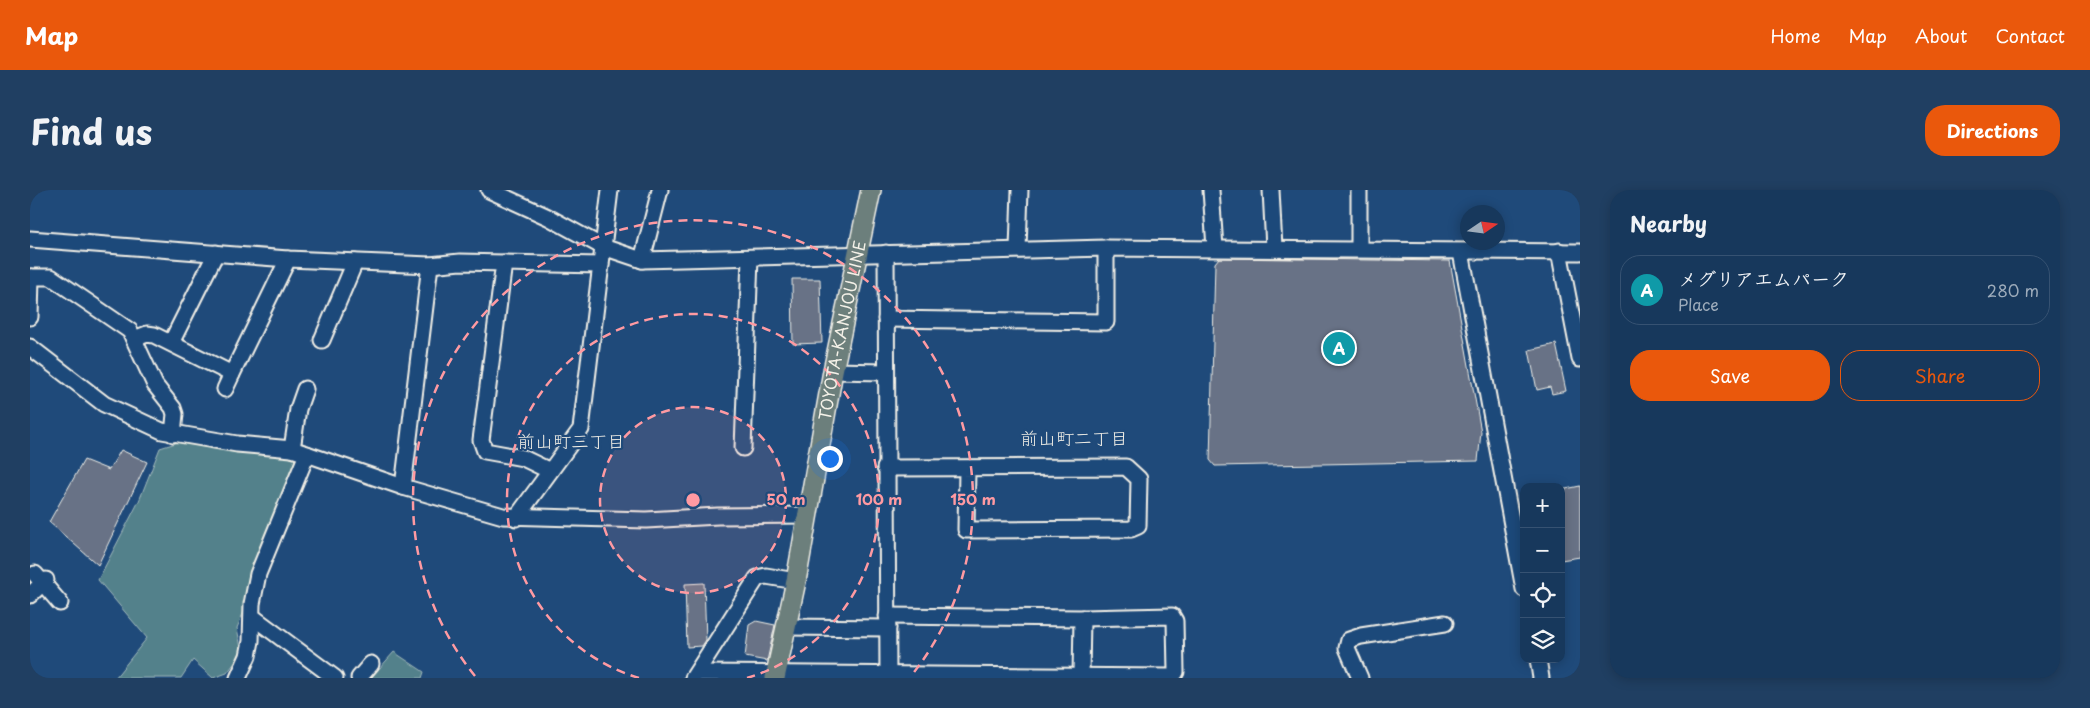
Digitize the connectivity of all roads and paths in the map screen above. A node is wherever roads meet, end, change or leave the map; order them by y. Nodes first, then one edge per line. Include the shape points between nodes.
1 (489, 190) edge
2 (610, 190) edge
3 (660, 190) edge
4 (871, 190) edge
5 (1020, 190) edge
6 (1211, 190) edge
7 (1271, 190) edge
8 (1359, 190) edge
9 (30, 239) edge
10 (603, 247) junction
11 (1106, 248) junction
12 (1215, 248) junction
13 (1274, 248) junction
14 (1018, 249) junction
15 (1359, 249) junction
16 (1559, 251) junction
17 (1461, 252) junction
18 (1580, 252) edge
19 (216, 253) junction
20 (886, 253) junction
21 (857, 254) junction
22 (750, 258) junction
23 (288, 259) junction
24 (642, 260) junction
25 (355, 262) junction
26 (504, 263) junction
27 (601, 265) junction
28 (430, 266) junction
29 (30, 277) edge
30 (30, 317) edge
31 (886, 319) junction
32 (134, 339) junction
33 (322, 340) dead end
34 (171, 343) junction
35 (30, 347) edge
36 (1580, 360) edge
37 (834, 371) junction
38 (886, 372) junction
39 (232, 374) junction
40 (225, 389) dead end
41 (305, 389) dead end
42 (173, 434) junction
43 (743, 448) dead end
44 (292, 449) junction
45 (307, 454) junction
46 (885, 468) junction
47 (967, 469) junction
48 (550, 471) junction
49 (403, 487) junction
50 (808, 515) junction
51 (516, 518) junction
52 (1521, 573) edge
53 (796, 581) junction
54 (30, 594) edge
55 (60, 602) dead end
56 (253, 618) junction
57 (1082, 618) junction
58 (887, 622) junction
59 (1445, 623) dead end
60 (786, 627) junction
61 (1539, 663) edge
62 (371, 664) dead end
63 (776, 675) edge
64 (1082, 675) junction
65 (695, 676) edge
66 (888, 676) edge
67 (238, 678) edge
68 (335, 678) edge
69 (360, 678) edge
70 (1360, 678) edge
71 (1541, 678) edge

1 - 10 street
2 - 10 street
3 - 24 street
4 - 21 main road, TOYOTA-KANJOU LINE
5 - 14 street
6 - 12 street
7 - 13 street
8 - 15 street
9 - 19 street
10 - 24 street
10 - 27 street
11 - 12 street
11 - 14 street
11 - 31 street via 1106,322
12 - 13 street
13 - 15 street
14 - 20 street
15 - 17 street
16 - 17 street
16 - 18 street
16 - 36 street
17 - 52 street
19 - 23 street
19 - 34 street
20 - 21 street
20 - 31 street
21 - 22 street
21 - 37 main road, TOYOTA-KANJOU LINE
22 - 24 street
22 - 43 street
23 - 25 street
23 - 39 street
25 - 28 street
25 - 33 street
26 - 27 street
26 - 28 street via 460,262
26 - 48 street via 481,440 485,451 523,458
27 - 48 street via 581,429
28 - 49 street
29 - 30 street
29 - 32 street via 51,277 126,326
31 - 38 street
32 - 34 street via 154,334
32 - 42 street via 155,385 173,408
34 - 39 street
35 - 42 street via 104,404
37 - 38 street
37 - 50 main road, TOYOTA-KANJOU LINE
38 - 46 street
39 - 40 street
41 - 44 street via 298,409
42 - 44 street
44 - 45 street
45 - 49 street
45 - 56 street via 258,574 252,604
46 - 47 street
46 - 58 street
47 - 47 street via 1126,467 1139,479 1138,526 1132,530 966,530
48 - 51 street
49 - 51 street
50 - 51 street via 646,520
50 - 53 main road, TOYOTA-KANJOU LINE
53 - 60 main road, TOYOTA-KANJOU LINE
53 - 65 street via 766,576 757,578
54 - 55 street via 41,579
56 - 67 street via 248,656
56 - 68 street
57 - 58 street
57 - 64 street
57 - 64 street via 1172,616 1175,621 1176,672 1172,676
58 - 60 street
58 - 66 street
59 - 70 street via 1349,640 1347,648
60 - 63 main road, TOYOTA-KANJOU LINE
61 - 71 street
62 - 69 street
63 - 65 street
63 - 66 street
64 - 66 street

